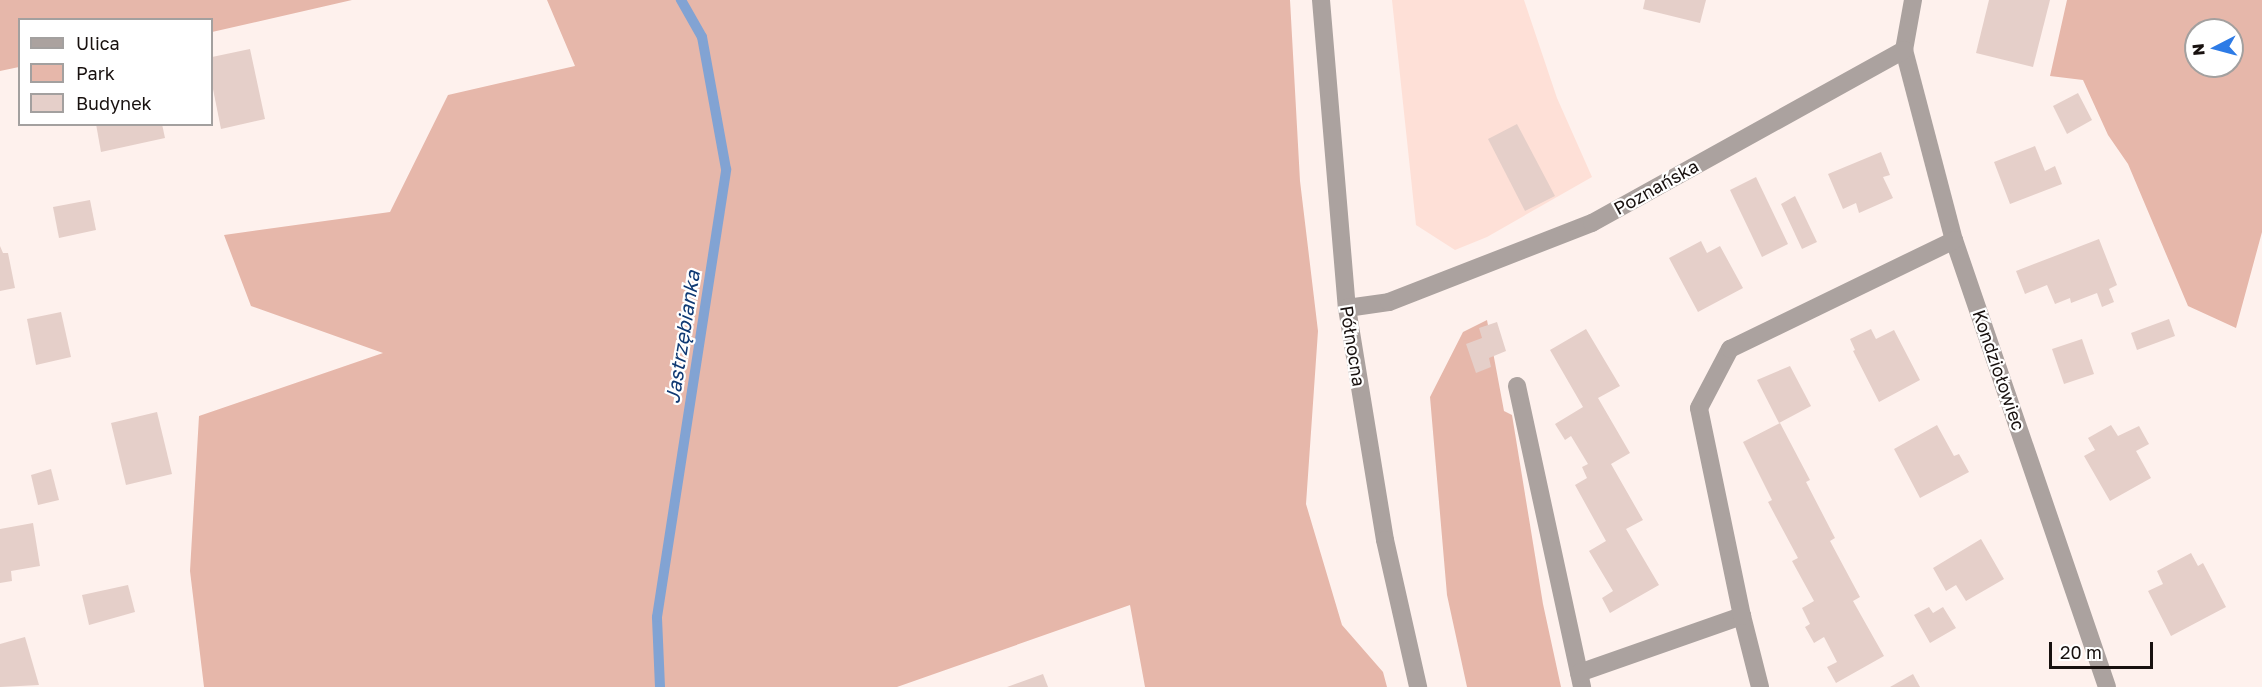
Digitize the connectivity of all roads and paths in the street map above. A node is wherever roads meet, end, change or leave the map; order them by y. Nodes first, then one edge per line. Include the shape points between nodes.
1 (1321, 0) edge
2 (1913, 0) edge
3 (1904, 50) junction
4 (1954, 240) junction
5 (1347, 308) junction
6 (1517, 386) dead end
7 (1742, 616) junction
8 (1580, 680) edge
9 (1418, 687) edge
10 (1760, 687) edge
11 (2107, 687) edge

1 - 5 street, Północna
2 - 3 street
3 - 4 street, Kondziołowiec
3 - 5 street, Poznańska via 1592,223 1389,302
4 - 7 street via 1731,349 1699,408
4 - 11 street, Kondziołowiec
5 - 9 street, Północna via 1385,540
6 - 8 street
7 - 8 street
7 - 10 street

